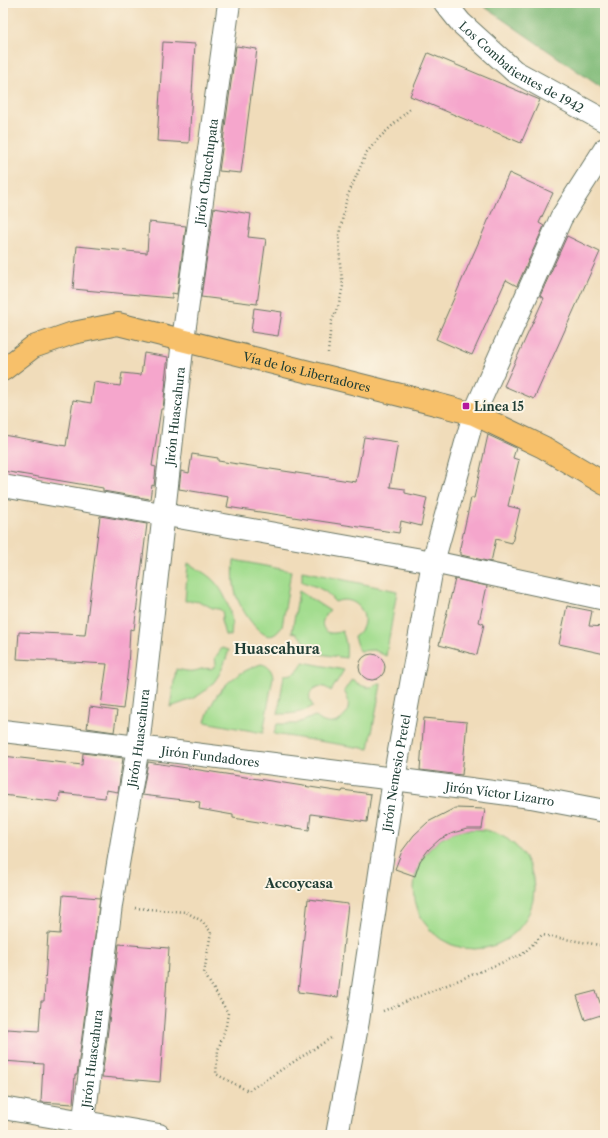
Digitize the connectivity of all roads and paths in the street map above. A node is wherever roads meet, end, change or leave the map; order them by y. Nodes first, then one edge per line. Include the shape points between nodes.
1 (230, 3) edge
2 (445, 3) edge
3 (410, 109) dead end
4 (605, 121) edge
5 (605, 149) edge
6 (182, 340) junction
7 (3, 370) edge
8 (326, 377) junction
9 (474, 414) junction
10 (605, 484) edge
11 (3, 486) edge
12 (163, 514) junction
13 (433, 562) junction
14 (605, 599) edge
15 (3, 731) edge
16 (138, 746) junction
17 (394, 779) junction
18 (605, 811) edge
19 (111, 905) junction
20 (605, 946) edge
21 (358, 1021) junction
22 (3, 1108) edge
23 (82, 1129) edge
24 (159, 1135) edge
25 (337, 1135) edge

1 - 6 street, Jirón Chucchupata
2 - 4 street, Los Combatientes de 1942 via 461,22 514,71
3 - 8 path via 367,152 347,197 339,234 343,286 332,323
5 - 9 street, Jirón Nemesio Pretel via 561,218
6 - 7 highway, Vía de los Libertadores via 118,324 73,333 33,347
6 - 8 highway, Vía de los Libertadores
6 - 12 street, Jirón Huascahura
8 - 9 highway, Vía de los Libertadores
9 - 10 highway, Vía de los Libertadores via 543,447
9 - 13 street, Jirón Nemesio Pretel
11 - 12 street
12 - 13 street
12 - 16 street, Jirón Huascahura
13 - 14 street
13 - 17 street, Jirón Nemesio Pretel
15 - 16 street, Jirón Fundadores
16 - 17 street, Jirón Fundadores
16 - 19 street, Jirón Huascahura
17 - 18 street, Jirón Víctor Lizarro via 531,797
17 - 21 street, Jirón Nemesio Pretel
19 - 21 path via 186,912 202,921 211,932 204,973 228,1013 218,1050 216,1074 248,1091
19 - 23 street, Jirón Huascahura
20 - 21 path via 542,935 523,954
21 - 25 street, Jirón Nemesio Pretel
22 - 23 street
23 - 24 street

